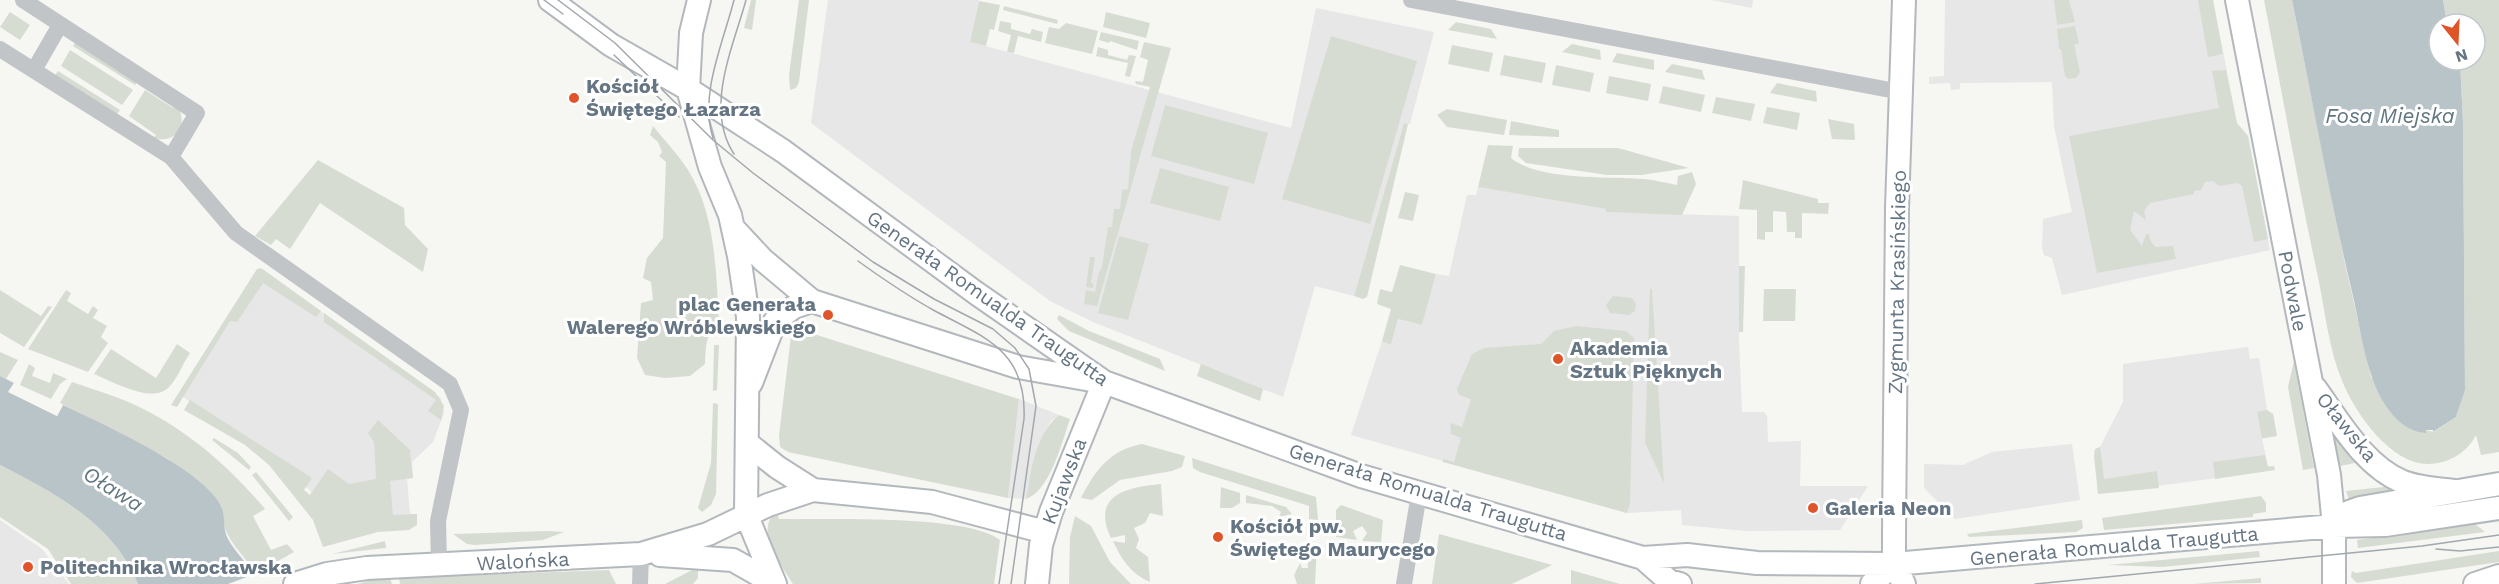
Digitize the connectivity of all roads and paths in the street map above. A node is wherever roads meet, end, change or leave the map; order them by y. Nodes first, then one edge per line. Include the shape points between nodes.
1 (23, 0) edge
2 (550, 0) edge
3 (699, 0) edge
4 (1411, 0) edge
5 (1904, 0) edge
6 (2236, 0) edge
7 (60, 25) junction
8 (0, 49) edge
9 (34, 70) junction
10 (688, 89) junction
11 (1901, 92) junction
12 (171, 157) junction
13 (734, 229) junction
14 (812, 301) junction
15 (2310, 381) junction
16 (1104, 382) junction
17 (748, 389) junction
18 (747, 443) junction
19 (2499, 484) edge
20 (813, 490) junction
21 (2454, 491) junction
22 (1419, 494) junction
23 (2499, 508) edge
24 (746, 514) junction
25 (2334, 526) junction
26 (1045, 532) junction
27 (641, 554) junction
28 (1643, 558) junction
29 (439, 565) junction
30 (1899, 574) edge
31 (2499, 576) edge
32 (328, 579) edge
33 (295, 584) edge
34 (640, 584) edge
35 (775, 584) edge
36 (1037, 584) edge
37 (1404, 584) edge
38 (1680, 584) edge
39 (1872, 584) edge
40 (2334, 584) edge
41 (2475, 584) edge

1 - 7 street
2 - 10 main road, Generała Romualda Traugutta via 611,45
3 - 10 main road via 691,33
4 - 11 street
5 - 11 main road, Zygmunta Krasińskiego
6 - 15 main road, Podwale
7 - 9 street
7 - 12 street via 197,113
8 - 9 street
9 - 12 street
10 - 13 main road via 710,167
10 - 16 main road, Generała Romualda Traugutta via 783,151
11 - 30 main road, Zygmunta Krasińskiego via 1897,208
12 - 29 street via 236,233 444,378 455,392 461,410 438,521
13 - 14 main road via 763,260
13 - 17 main road via 748,310
14 - 16 main road via 1018,367
14 - 17 main road via 794,307 775,321
15 - 21 main road, Oławska via 2366,455 2389,474 2409,484
15 - 25 main road, Podwale via 2329,475
16 - 22 main road, Generała Romualda Traugutta via 1252,438
16 - 26 main road, Kujawska
17 - 18 main road
18 - 20 main road
18 - 24 main road
19 - 21 main road, Oławska
20 - 24 main road
20 - 26 main road via 932,502
21 - 25 main road, Oławska via 2361,508 2349,512
22 - 28 main road, Generała Romualda Traugutta
22 - 37 street
23 - 25 main road, Generała Romualda Traugutta via 2385,525
24 - 27 main road, Walońska via 708,534
24 - 35 main road
25 - 30 main road, Generała Romualda Traugutta
25 - 40 main road, Podwale
26 - 36 main road, Kujawska
27 - 29 main road, Walońska
27 - 34 street
27 - 35 main road via 722,557 743,564
28 - 30 main road, Generała Romualda Traugutta via 1687,555
28 - 38 main road, Generała Romualda Traugutta via 1669,581
29 - 32 main road, Walońska via 367,568
30 - 39 main road
31 - 41 main road
32 - 33 main road, Walońska

